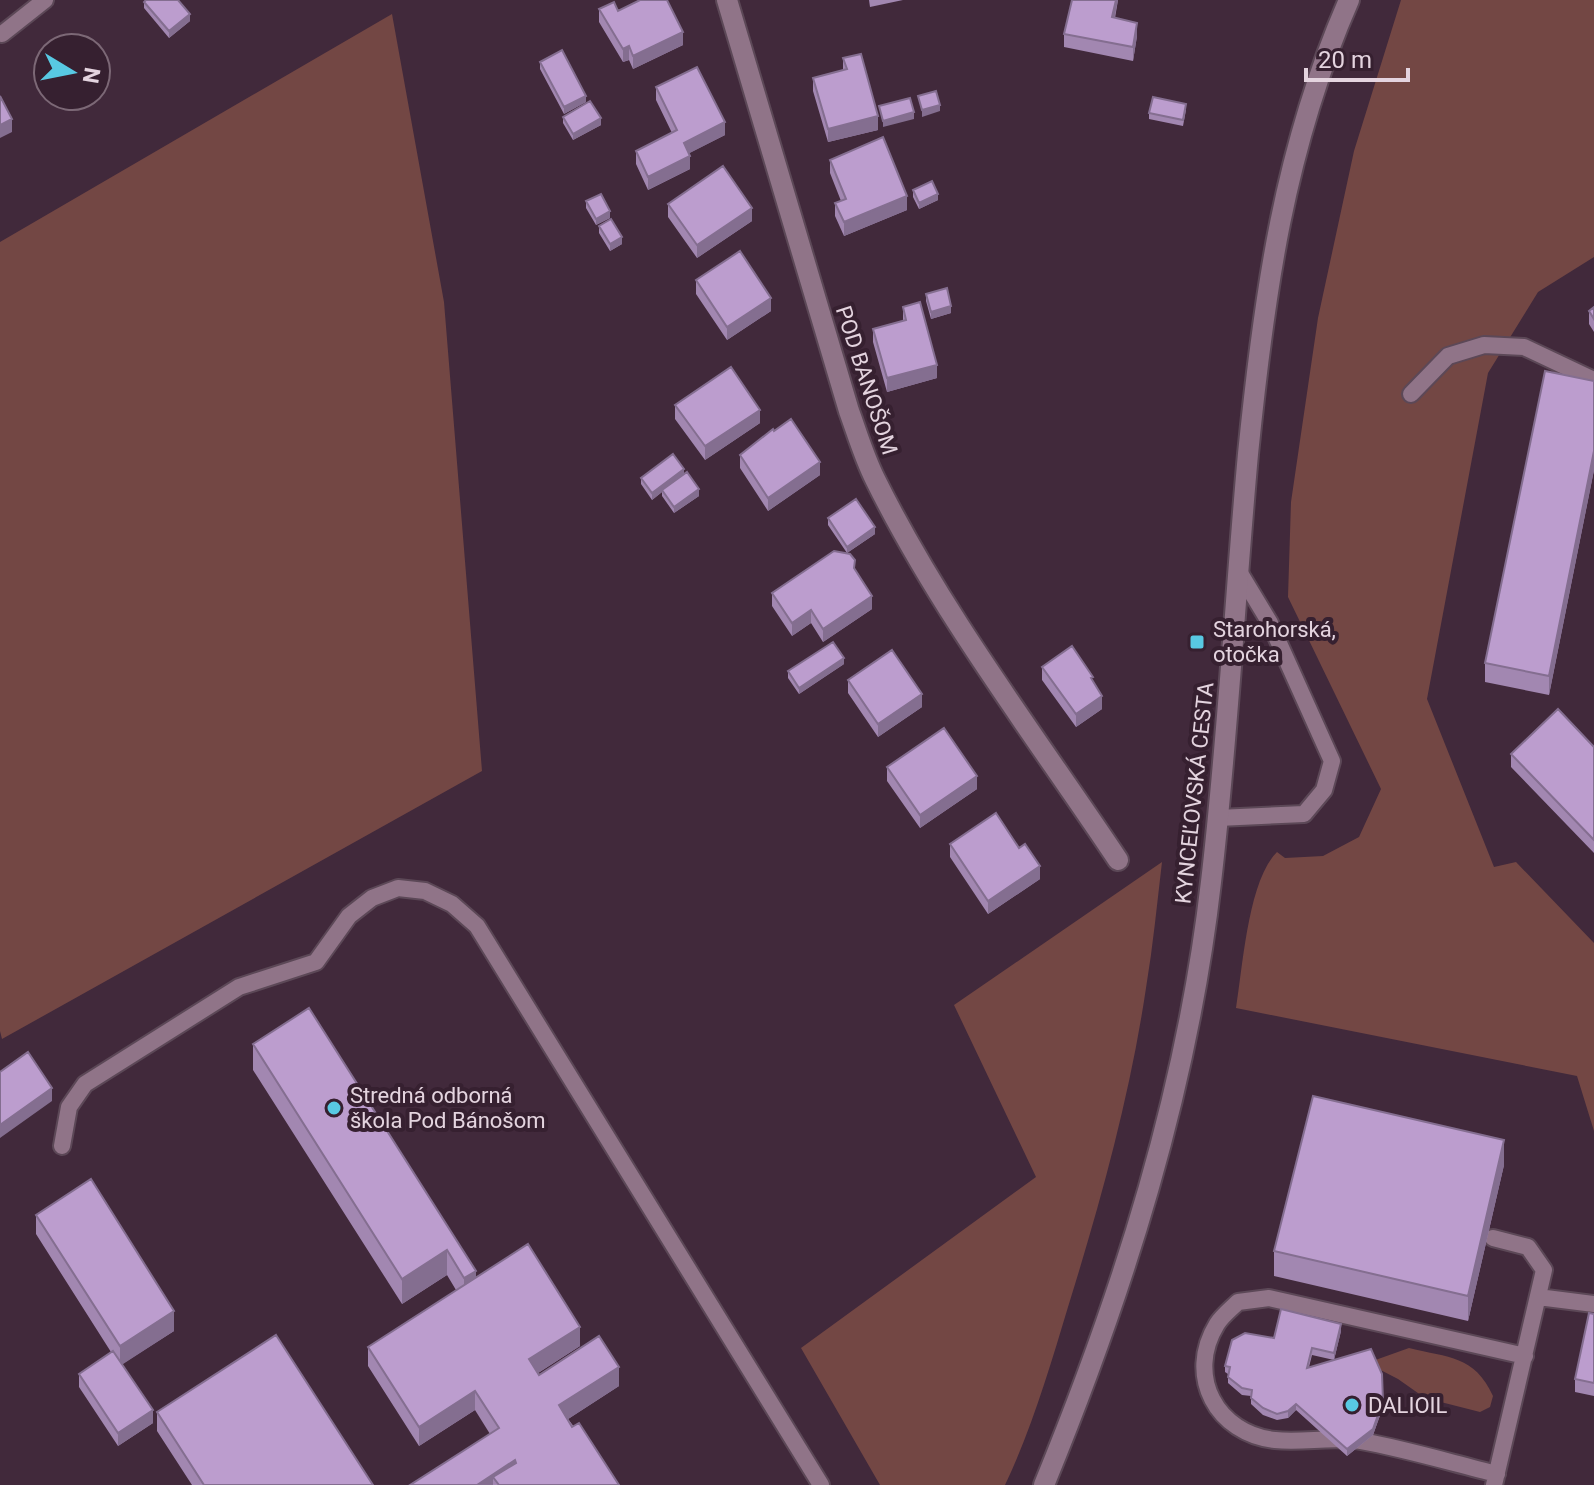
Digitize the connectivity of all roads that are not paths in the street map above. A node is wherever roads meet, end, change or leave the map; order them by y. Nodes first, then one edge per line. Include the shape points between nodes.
1 (45, 0) edge
2 (727, 0) edge
3 (1349, 0) edge
4 (2, 34) edge
5 (1594, 380) edge
6 (1411, 394) dead end
7 (1238, 570) junction
8 (1218, 818) junction
9 (1118, 860) dead end
10 (62, 1146) dead end
11 (1493, 1238) dead end
12 (1538, 1297) junction
13 (1594, 1304) edge
14 (1525, 1356) junction
15 (1496, 1480) edge
16 (821, 1485) edge
17 (1044, 1485) edge

1 - 4 lane
2 - 9 street, POD BANOŠOM via 849,411 874,477 975,648
3 - 7 street, KYNCEĽOVSKÁ CESTA via 1307,111 1284,195 1256,373
5 - 6 lane via 1524,347 1484,345 1448,356
7 - 8 street, KYNCEĽOVSKÁ CESTA
7 - 8 lane via 1270,623 1332,761 1324,790 1304,814
8 - 17 street, KYNCEĽOVSKÁ CESTA via 1201,956 1172,1108 1096,1352
10 - 16 lane via 69,1107 85,1084 239,987 316,962 349,916 372,898 398,888 439,897 477,926
11 - 12 lane via 1528,1247 1544,1270
12 - 13 lane
12 - 14 lane
14 - 15 lane
14 - 15 lane via 1269,1298 1238,1302 1217,1324 1204,1359 1205,1388 1224,1416 1246,1433 1276,1440 1359,1441

